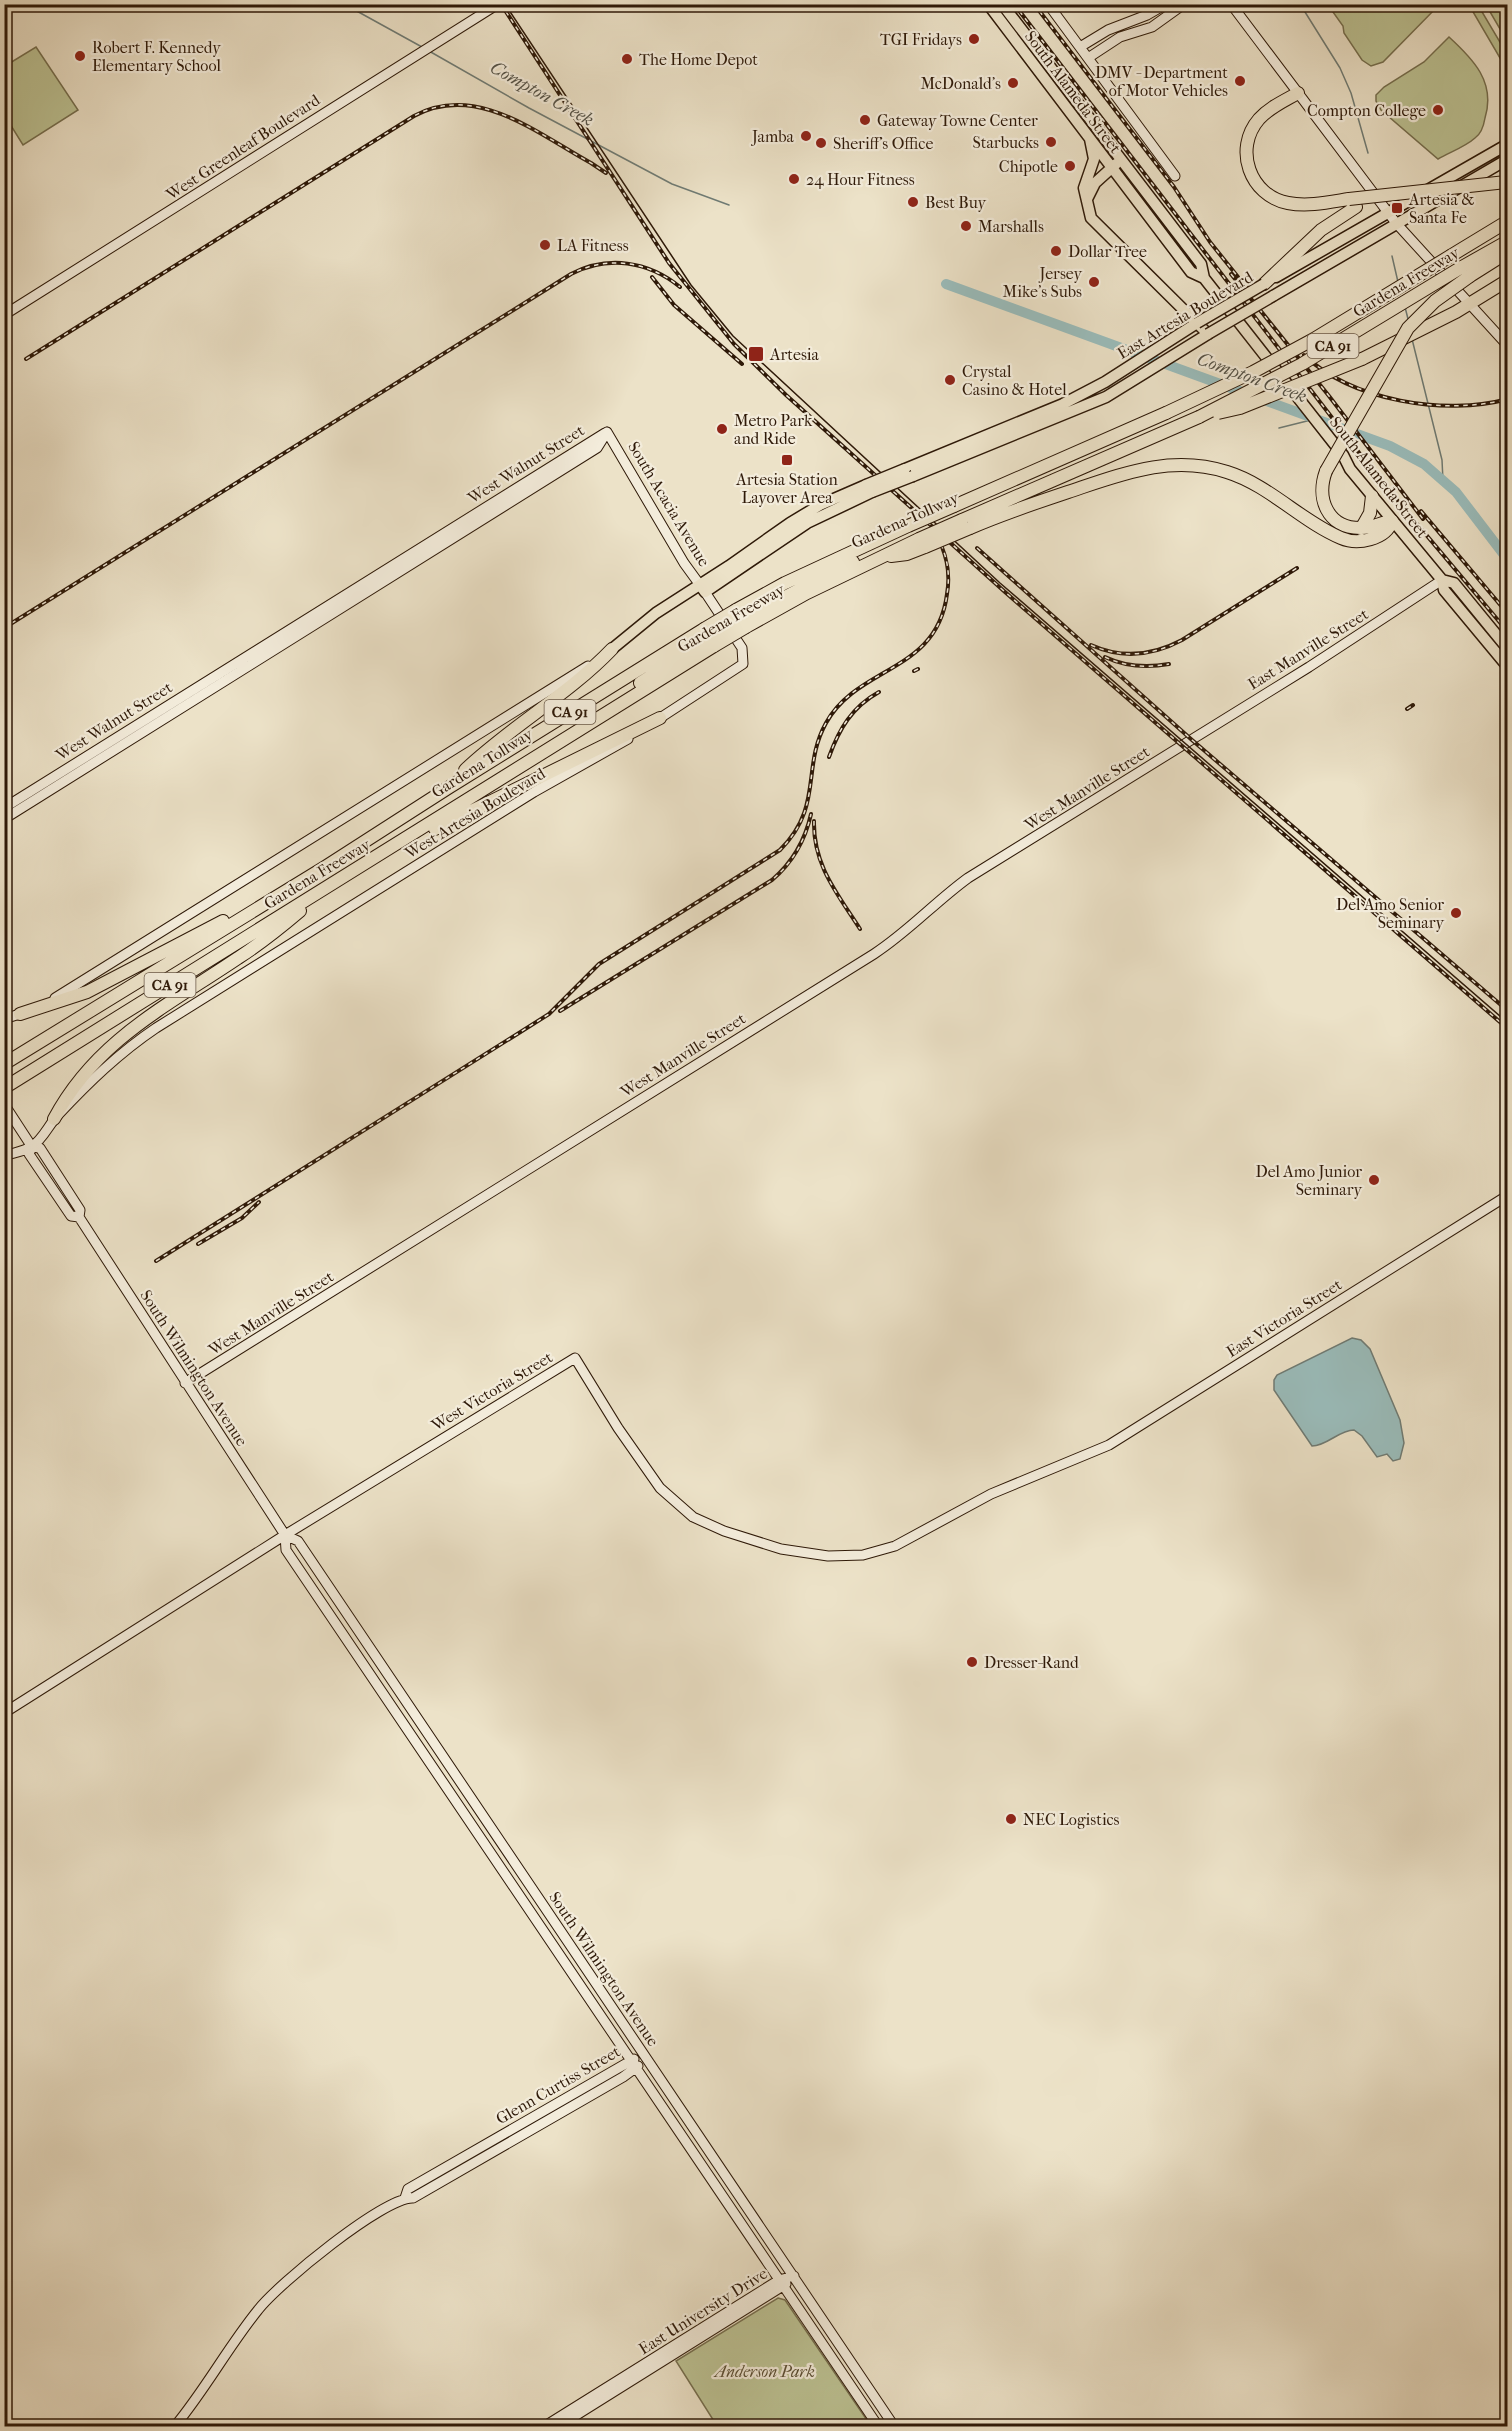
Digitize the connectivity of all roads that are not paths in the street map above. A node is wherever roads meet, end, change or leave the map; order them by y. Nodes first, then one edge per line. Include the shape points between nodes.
1 (988, 4) edge
2 (1002, 4) edge
3 (1048, 4) edge
4 (1166, 4) edge
5 (1184, 4) edge
6 (1231, 4) edge
7 (494, 6) edge
8 (1080, 47) junction
9 (1088, 58) junction
10 (1298, 93) junction
11 (1090, 139) junction
12 (1508, 144) edge
13 (1508, 159) edge
14 (1116, 164) junction
15 (1175, 176) dead end
16 (1507, 182) edge
17 (1095, 183) junction
18 (1127, 188) junction
19 (1087, 200) junction
20 (1352, 203) junction
21 (1387, 213) junction
22 (1508, 221) edge
23 (1396, 223) junction
24 (1508, 227) edge
25 (1508, 241) edge
26 (1508, 252) edge
27 (1460, 264) junction
28 (1204, 278) junction
29 (1508, 280) edge
30 (1264, 284) junction
31 (1469, 305) junction
32 (4, 315) edge
33 (1195, 320) junction
34 (1208, 334) junction
35 (1508, 346) edge
36 (1049, 416) junction
37 (1194, 419) junction
38 (608, 432) junction
39 (1125, 449) joint
40 (1372, 496) junction
41 (961, 517) junction
42 (1392, 521) junction
43 (1361, 528) junction
44 (917, 537) junction
45 (1442, 580) junction
46 (702, 588) junction
47 (741, 619) junction
48 (692, 636) junction
49 (709, 638) junction
50 (612, 649) junction
51 (1508, 649) edge
52 (1508, 667) edge
53 (660, 718) junction
54 (1189, 742) joint
55 (448, 788) junction
56 (4, 807) edge
57 (4, 819) edge
58 (375, 859) junction
59 (325, 867) junction
60 (336, 882) junction
61 (20, 1014) junction
62 (4, 1019) edge
63 (4, 1065) edge
64 (4, 1073) edge
65 (4, 1078) edge
66 (4, 1088) edge
67 (7, 1108) edge
68 (54, 1119) junction
69 (32, 1147) junction
70 (4, 1156) edge
71 (1508, 1206) edge
72 (185, 1383) junction
73 (1071, 1462) joint
74 (285, 1535) junction
75 (4, 1713) edge
76 (645, 2057) junction
77 (630, 2060) junction
78 (636, 2069) junction
79 (405, 2198) junction
80 (794, 2276) junction
81 (781, 2284) junction
82 (175, 2427) edge
83 (545, 2427) edge
84 (560, 2427) edge
85 (878, 2427) edge
86 (894, 2427) edge

1 - 11 main road, South Alameda Street
2 - 14 main road, South Alameda Street
3 - 8 street, South Alameda Street
4 - 8 street
5 - 9 street via 1152,27 1120,37
6 - 10 street
7 - 32 street, West Greenleaf Boulevard
8 - 9 street, South Alameda Street
9 - 15 street, South Alameda Street
10 - 20 highway via 1266,113 1254,126 1247,147 1250,172 1259,187 1281,201
10 - 21 street
11 - 14 main road, South Alameda Street
11 - 19 main road via 1094,159 1084,188
12 - 21 main road, East Artesia Boulevard
13 - 23 main road, East Artesia Boulevard
14 - 17 main road
14 - 18 main road, South Alameda Street
14 - 28 main road, South Alameda Street via 1201,264
16 - 20 highway, bridge
17 - 18 main road via 1111,180
17 - 19 main road
18 - 28 main road, South Alameda Street via 1191,272
19 - 33 main road via 1096,224
20 - 30 highway
21 - 23 street
21 - 30 main road, East Artesia Boulevard
22 - 27 highway, Gardena Freeway / CA 91
23 - 31 street
23 - 34 main road, East Artesia Boulevard, bridge
24 - 27 highway
25 - 27 highway, Gardena Freeway / CA 91
26 - 27 highway
27 - 37 highway, Gardena Freeway / CA 91, bridge via 1302,364
27 - 41 highway, Gardena Freeway / CA 91, bridge via 1171,415 992,490
27 - 43 highway, bridge via 1435,301 1408,328 1326,471 1321,496 1328,512 1342,524
28 - 40 main road, South Alameda Street, bridge
29 - 31 highway
30 - 33 main road, East Artesia Boulevard, bridge
31 - 35 street
31 - 37 highway, bridge via 1362,359 1240,408
33 - 34 main road, bridge
33 - 36 main road, East Artesia Boulevard
34 - 36 main road, East Artesia Boulevard via 1123,388
36 - 46 main road, East Artesia Boulevard, bridge via 869,489 828,501 790,523
37 - 39 highway, Gardena Freeway / CA 91
38 - 46 street, South Acacia Avenue
38 - 56 street, West Walnut Street
38 - 57 street, West Walnut Street via 597,448
39 - 41 highway, Gardena Tollway via 1112,449
40 - 42 main road, South Alameda Street
40 - 43 highway via 1370,513
41 - 42 highway via 1000,515 1128,471 1180,464 1205,466 1239,477 1343,539 1375,538
41 - 44 highway, Gardena Freeway / CA 91, bridge
41 - 44 highway, bridge
42 - 43 highway
42 - 45 main road, South Alameda Street
44 - 47 highway, Gardena Freeway / CA 91 via 803,573
44 - 47 highway, Gardena Freeway / CA 91 via 907,554 878,558
45 - 51 main road, South Alameda Street via 1454,583
45 - 52 main road, South Alameda Street via 1444,590
45 - 54 street, East Manville Street
46 - 50 main road via 656,613
46 - 53 street, West Artesia Boulevard via 742,648 743,664
47 - 49 highway, Gardena Freeway / CA 91, bridge
47 - 49 highway, Gardena Freeway / CA 91, bridge
48 - 49 highway, Gardena Freeway / CA 91
48 - 55 highway, Gardena Freeway / CA 91
48 - 64 highway, Gardena Tollway via 689,646
49 - 58 highway, Gardena Freeway / CA 91
49 - 65 highway, Gardena Tollway
50 - 55 highway via 591,671 484,752
50 - 61 street via 63,994
53 - 58 highway
53 - 68 street, West Artesia Boulevard via 156,1028 102,1069
54 - 72 street, West Manville Street via 968,878 893,942
55 - 59 highway, Gardena Freeway / CA 91
58 - 60 highway, Gardena Freeway / CA 91
59 - 61 highway via 87,992
59 - 63 highway, Gardena Freeway / CA 91
60 - 66 highway, Gardena Freeway / CA 91
60 - 68 highway via 239,958 119,1038 77,1081
61 - 62 street
67 - 69 street, South Wilmington Avenue
68 - 69 street, West Artesia Boulevard
69 - 70 street
69 - 72 street, South Wilmington Avenue via 29,1154 71,1216 80,1217
71 - 73 street, East Victoria Street via 1502,1199 1136,1430
72 - 74 street, South Wilmington Avenue
73 - 74 street, West Victoria Street via 991,1494 879,1552 828,1556 781,1549 693,1517 663,1493 575,1358
74 - 75 street, West Victoria Street
74 - 76 street, South Wilmington Avenue via 298,1541
74 - 77 street, South Wilmington Avenue via 286,1550
76 - 77 street, Glenn Curtiss Street
76 - 78 street, Glenn Curtiss Street
76 - 80 street, South Wilmington Avenue
77 - 78 street, South Wilmington Avenue
77 - 79 street, Glenn Curtiss Street via 408,2189
78 - 79 street, Glenn Curtiss Street via 413,2198
78 - 81 street, South Wilmington Avenue
79 - 82 street, Glenn Curtiss Street via 358,2225 305,2265 259,2308
80 - 81 street, East University Drive
80 - 86 street, South Wilmington Avenue
81 - 83 street, East University Drive
81 - 84 street, East University Drive
81 - 85 street, South Wilmington Avenue

